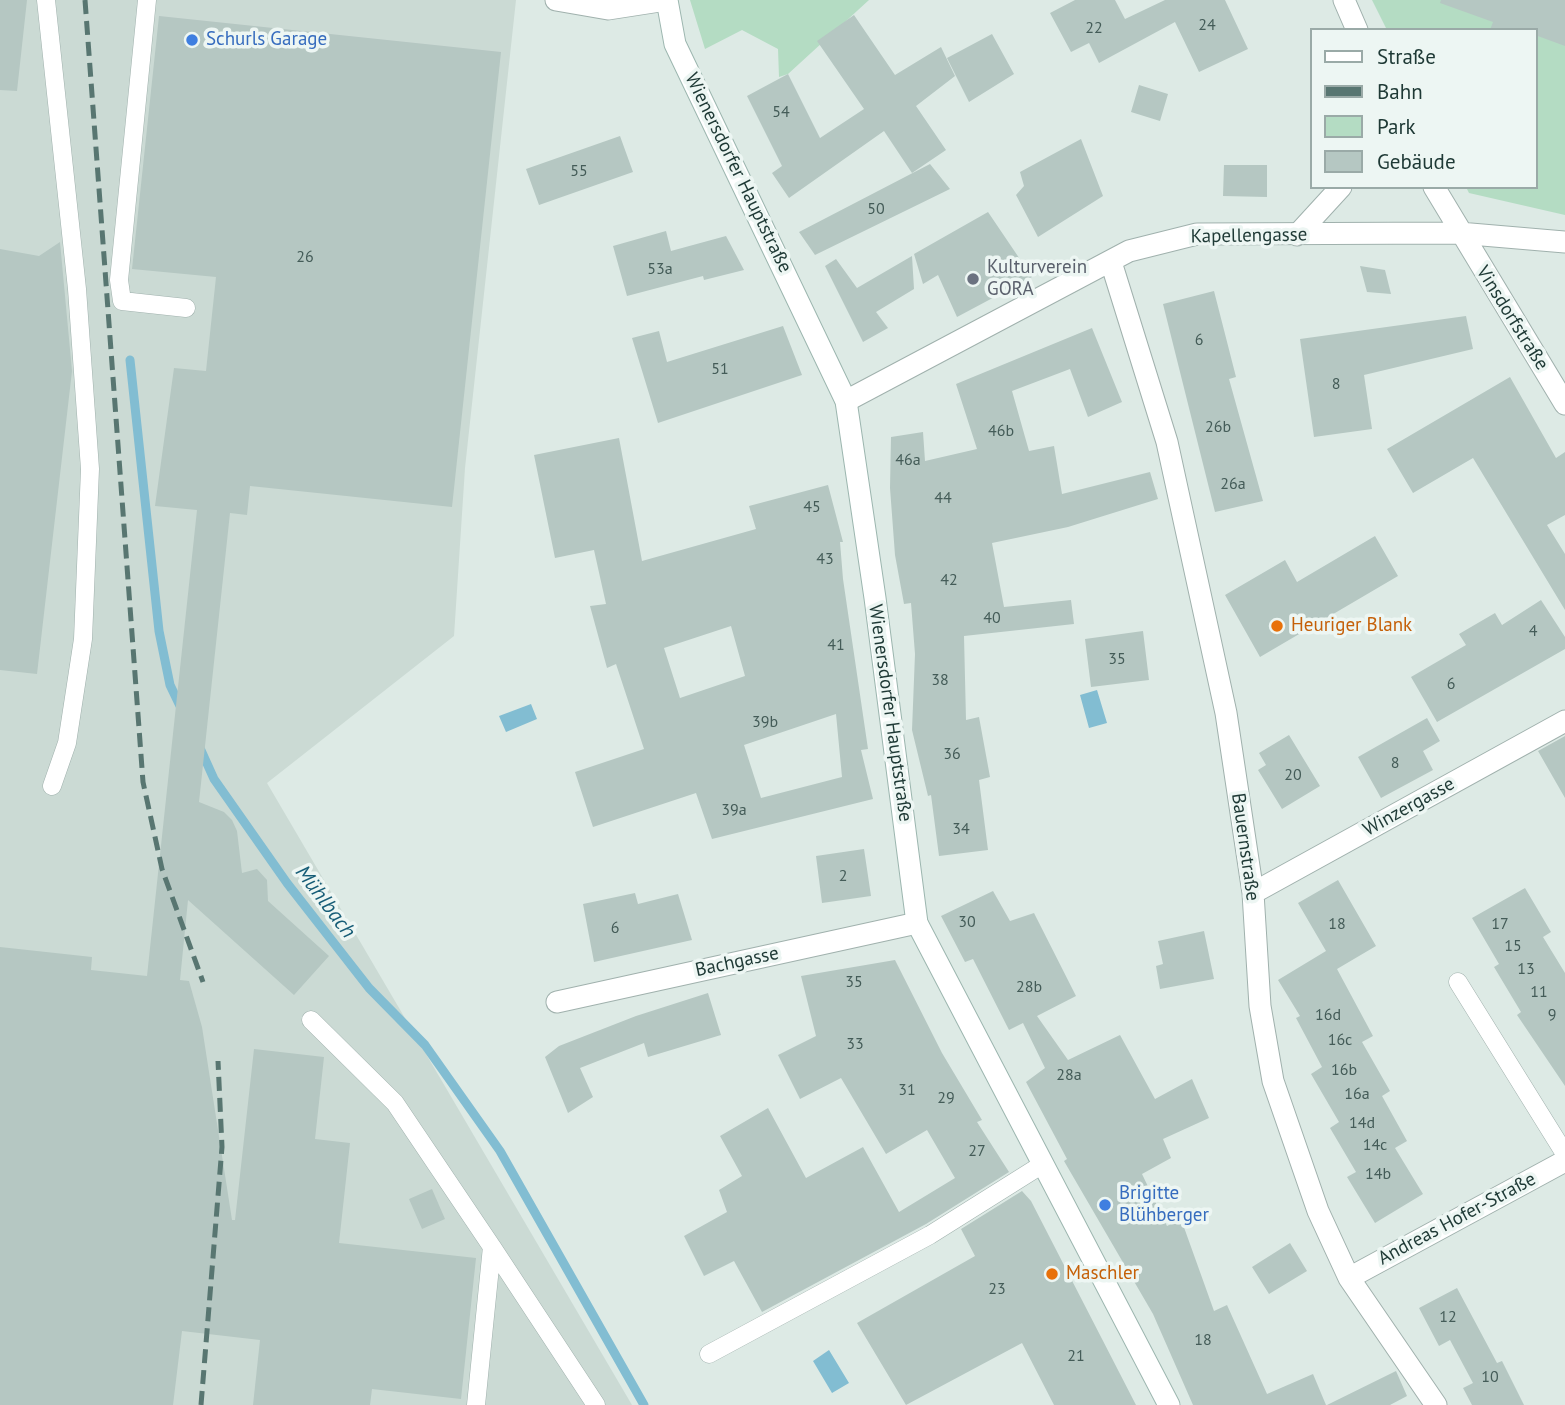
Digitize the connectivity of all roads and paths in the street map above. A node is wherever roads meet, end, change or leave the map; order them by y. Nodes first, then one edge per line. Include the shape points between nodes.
1 (46, 0) edge
2 (147, 0) edge
3 (556, 0) edge
4 (666, 0) edge
5 (1345, 0) edge
6 (1356, 28) edge
7 (1339, 189) edge
8 (1435, 189) edge
9 (1459, 233) junction
10 (1297, 235) junction
11 (1565, 242) edge
12 (1111, 262) junction
13 (186, 308) dead end
14 (846, 401) junction
15 (1565, 404) edge
16 (1565, 721) edge
17 (52, 786) dead end
18 (1253, 893) junction
19 (917, 923) junction
20 (1458, 982) dead end
21 (557, 1002) dead end
22 (311, 1020) dead end
23 (1565, 1154) edge
24 (1565, 1161) edge
25 (1043, 1164) junction
26 (492, 1247) junction
27 (1349, 1278) junction
28 (709, 1354) dead end
29 (476, 1405) edge
30 (596, 1405) edge
31 (1169, 1405) edge
32 (1436, 1405) edge

1 - 17 lane via 77,289 90,469 83,639 66,743
2 - 13 lane via 119,279 122,301
3 - 4 street via 608,9
4 - 14 street, Wienersdorfer Hauptstraße via 675,44
5 - 6 street
7 - 10 street
8 - 9 street, Vinsdorfstraße
9 - 10 street, Kapellengasse
9 - 11 street, Kapellengasse
9 - 15 street, Vinsdorfstraße
10 - 12 street, Kapellengasse via 1197,234 1129,251
12 - 14 street, Kapellengasse
12 - 18 street, Bauernstraße via 1167,442 1226,713
14 - 19 street, Wienersdorfer Hauptstraße
16 - 18 street, Winzergasse
18 - 27 street, Bauernstraße via 1260,1006 1273,1081 1318,1211
19 - 21 street, Bachgasse
19 - 25 street, Wienersdorfer Hauptstraße
20 - 23 lane
22 - 26 lane via 395,1103
24 - 27 street, Andreas Hofer-Straße
25 - 28 lane via 930,1235
25 - 31 street, Wienersdorfer Hauptstraße
26 - 29 lane
26 - 30 lane
27 - 32 street, Bauernstraße

